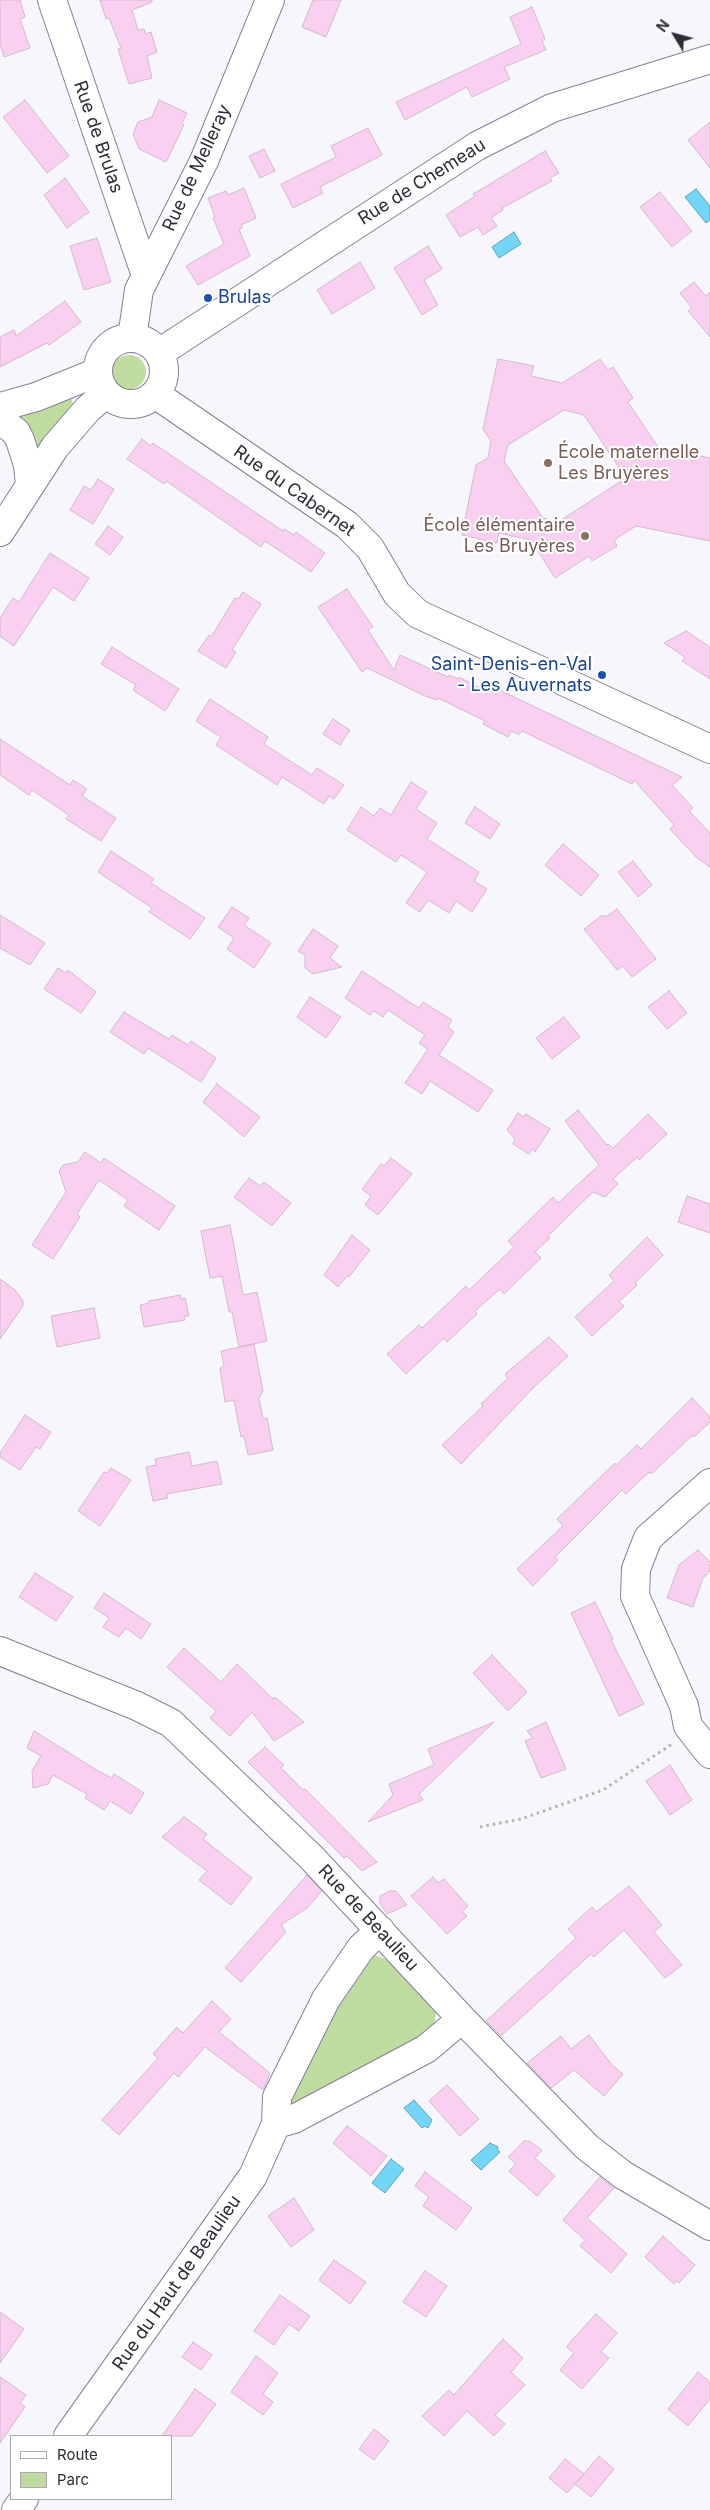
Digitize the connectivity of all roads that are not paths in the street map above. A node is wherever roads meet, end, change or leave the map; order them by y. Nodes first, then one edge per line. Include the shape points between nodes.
1 (52, 0) edge
2 (270, 0) edge
3 (710, 59) edge
4 (148, 270) junction
5 (133, 332) junction
6 (163, 350) junction
7 (97, 386) junction
8 (160, 397) junction
9 (0, 407) edge
10 (0, 420) edge
11 (30, 485) junction
12 (0, 532) edge
13 (710, 749) edge
14 (710, 1483) edge
15 (0, 1651) edge
16 (710, 1754) edge
17 (380, 1930) junction
18 (462, 2019) junction
19 (276, 2124) junction
20 (710, 2226) edge
21 (69, 2435) edge

1 - 4 street, Rue de Brulas via 143,267
2 - 4 street, Rue de Melleray via 204,161
3 - 6 street, Rue de Chemeau via 552,108 477,146
4 - 5 street, Rue de Melleray via 139,290
5 - 6 street
5 - 7 street via 112,344 99,362
6 - 8 street
7 - 8 street via 114,400 125,404
7 - 9 street
7 - 11 street
8 - 13 street, Rue du Cabernet via 347,525 370,548 397,594 418,614
10 - 11 street via 16,432 20,440
11 - 12 street
14 - 16 street via 648,1538 636,1569 635,1596 684,1706 688,1726
15 - 17 street, Rue de Beaulieu via 171,1723 311,1857
17 - 18 street, Rue de Beaulieu
17 - 19 street, Rue du Haut de Beaulieu via 361,1948 326,1999 276,2097
18 - 19 street via 426,2049 294,2120
18 - 20 street, Rue de Beaulieu via 604,2162
19 - 21 street, Rue du Haut de Beaulieu via 253,2176

